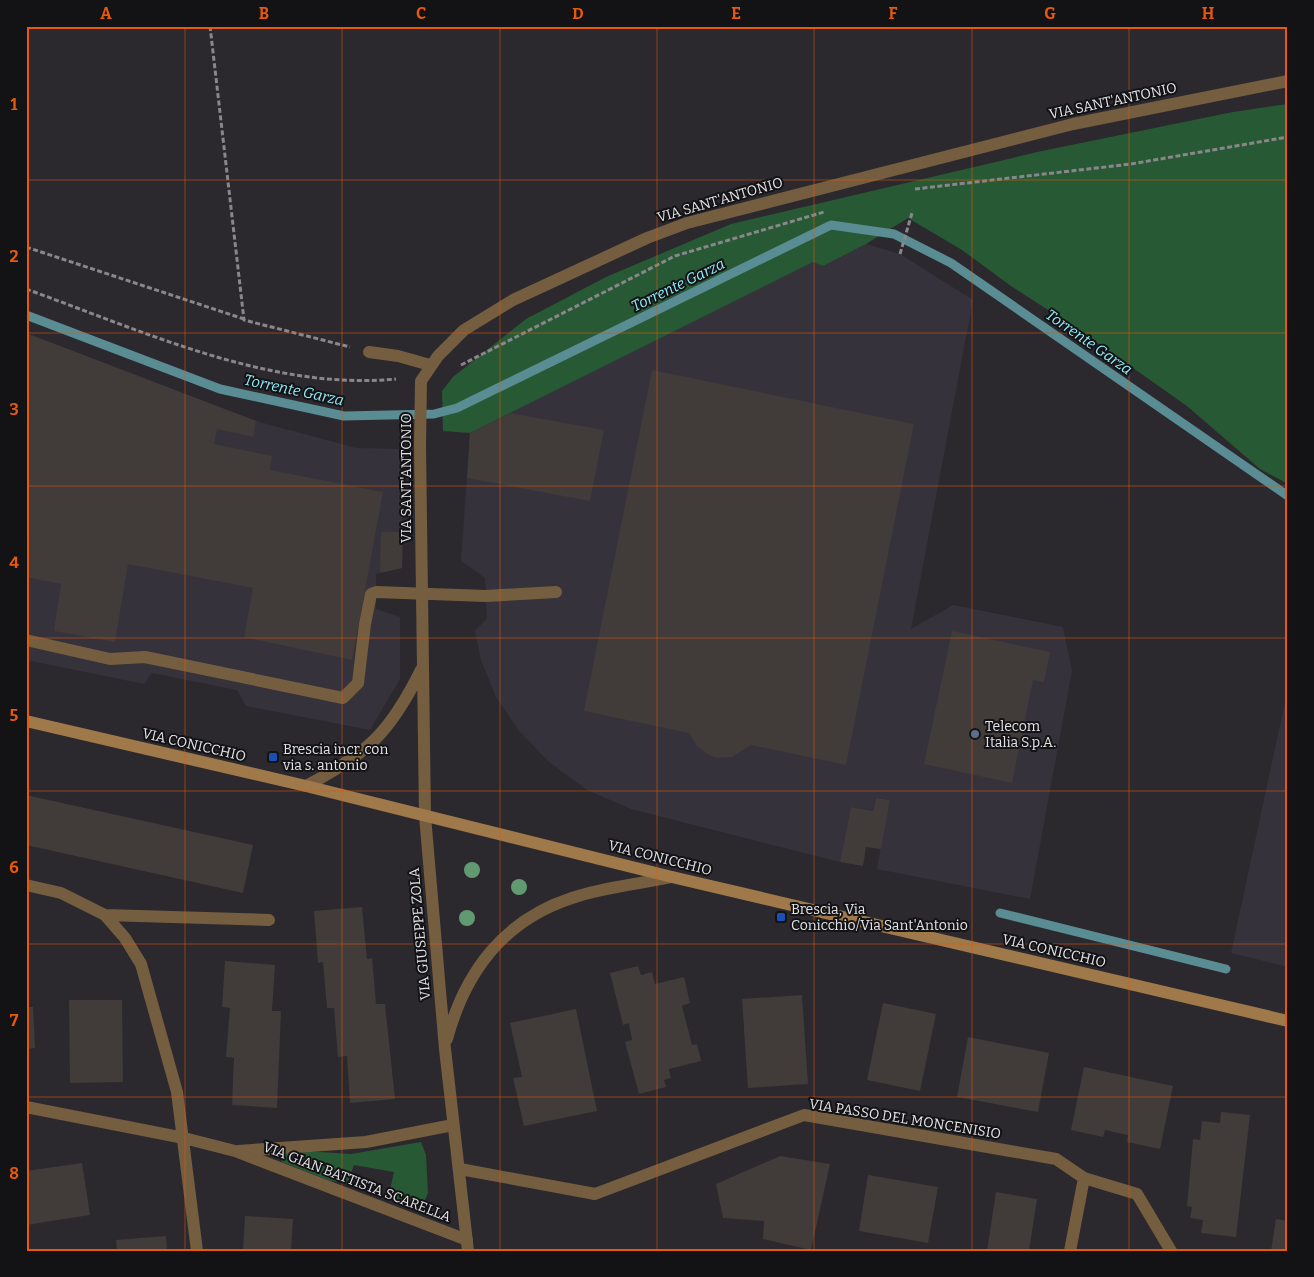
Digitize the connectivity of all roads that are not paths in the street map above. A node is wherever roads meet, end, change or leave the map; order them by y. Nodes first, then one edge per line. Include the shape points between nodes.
1 (1288, 81) edge
2 (369, 352) road end
3 (425, 374) junction
4 (556, 592) dead end
5 (422, 594) junction
6 (26, 640) edge
7 (422, 668) junction
8 (26, 721) edge
9 (306, 786) junction
10 (425, 816) junction
11 (672, 877) junction
12 (26, 885) edge
13 (104, 915) junction
14 (269, 920) dead end
15 (1288, 1021) edge
16 (445, 1049) junction
17 (26, 1107) edge
18 (454, 1125) junction
19 (184, 1138) junction
20 (235, 1152) junction
21 (460, 1169) junction
22 (1084, 1178) junction
23 (468, 1245) edge
24 (197, 1251) edge
25 (1070, 1251) edge
26 (1171, 1251) edge

1 - 3 street, VIA SANT'ANTONIO via 1073,124 688,222 512,300 464,330
2 - 3 street via 398,356
3 - 5 street, VIA SANT'ANTONIO via 420,446
4 - 5 street via 486,596
5 - 6 street via 371,594 358,683 343,698 145,657 110,659
5 - 7 street, VIA SANT'ANTONIO
7 - 9 street, VIA SANT'ANTONIO via 403,706 377,740 344,767
7 - 10 street, VIA SANT'ANTONIO
8 - 9 main road, VIA CONICCHIO
9 - 10 main road, VIA CONICCHIO
10 - 11 main road, VIA CONICCHIO
10 - 16 street, VIA GIUSEPPE ZOLA
11 - 15 main road, VIA CONICCHIO
11 - 16 street, VIA GIUSEPPE ZOLA via 572,897 541,911 512,930 488,954 468,982 454,1014
12 - 13 street via 61,892
13 - 14 street
13 - 19 street via 125,938 141,964 177,1092
16 - 18 street, VIA GIUSEPPE ZOLA
17 - 19 street, VIA GIAN BATTISTA SCARELLA
18 - 20 street, VIA GIAN BATTISTA SCARELLA via 366,1142
18 - 21 street, VIA GIUSEPPE ZOLA
19 - 20 street, VIA GIAN BATTISTA SCARELLA
19 - 24 street
20 - 23 street, VIA GIAN BATTISTA SCARELLA
21 - 22 street, VIA PASSO DEL MONCENISIO via 595,1194 804,1115 1056,1159
21 - 23 street, VIA GIUSEPPE ZOLA
22 - 25 street
22 - 26 street, VIA PASSO DEL MONCENISIO via 1137,1194

